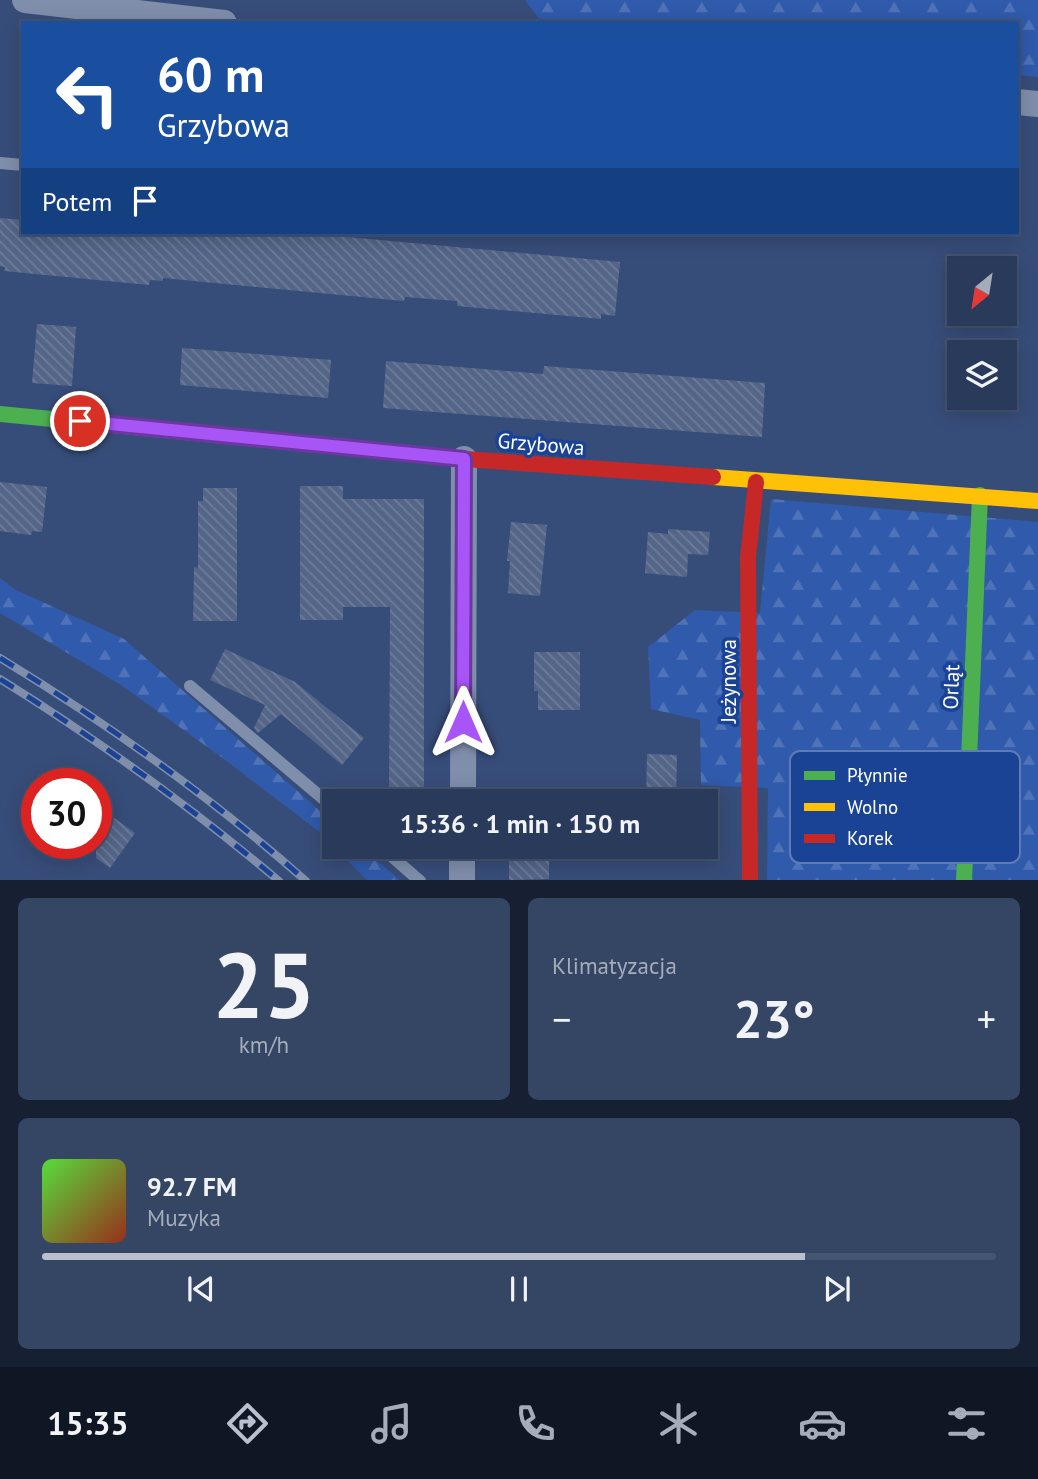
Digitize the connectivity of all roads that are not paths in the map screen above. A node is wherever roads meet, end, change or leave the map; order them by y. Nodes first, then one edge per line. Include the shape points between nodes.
1 (25, 0) edge
2 (208, 21) edge
3 (1019, 102) edge
4 (1038, 104) edge
5 (0, 163) edge
6 (21, 165) edge
7 (0, 414) edge
8 (464, 459) junction
9 (757, 482) junction
10 (980, 495) junction
11 (1038, 501) edge
12 (190, 686) dead end
13 (969, 751) edge
14 (463, 789) edge
15 (322, 798) edge
16 (396, 859) edge
17 (462, 859) edge
18 (421, 880) edge
19 (462, 880) edge
20 (750, 880) edge

1 - 2 street
3 - 4 street
5 - 6 lane
7 - 8 street, Grzybowa
8 - 9 street, Grzybowa
8 - 14 street
9 - 10 street, Grzybowa
9 - 20 street, Jeżynowa via 748,558
10 - 11 street, Grzybowa
10 - 13 street, Orląt
12 - 15 lane
16 - 18 lane
17 - 19 street

